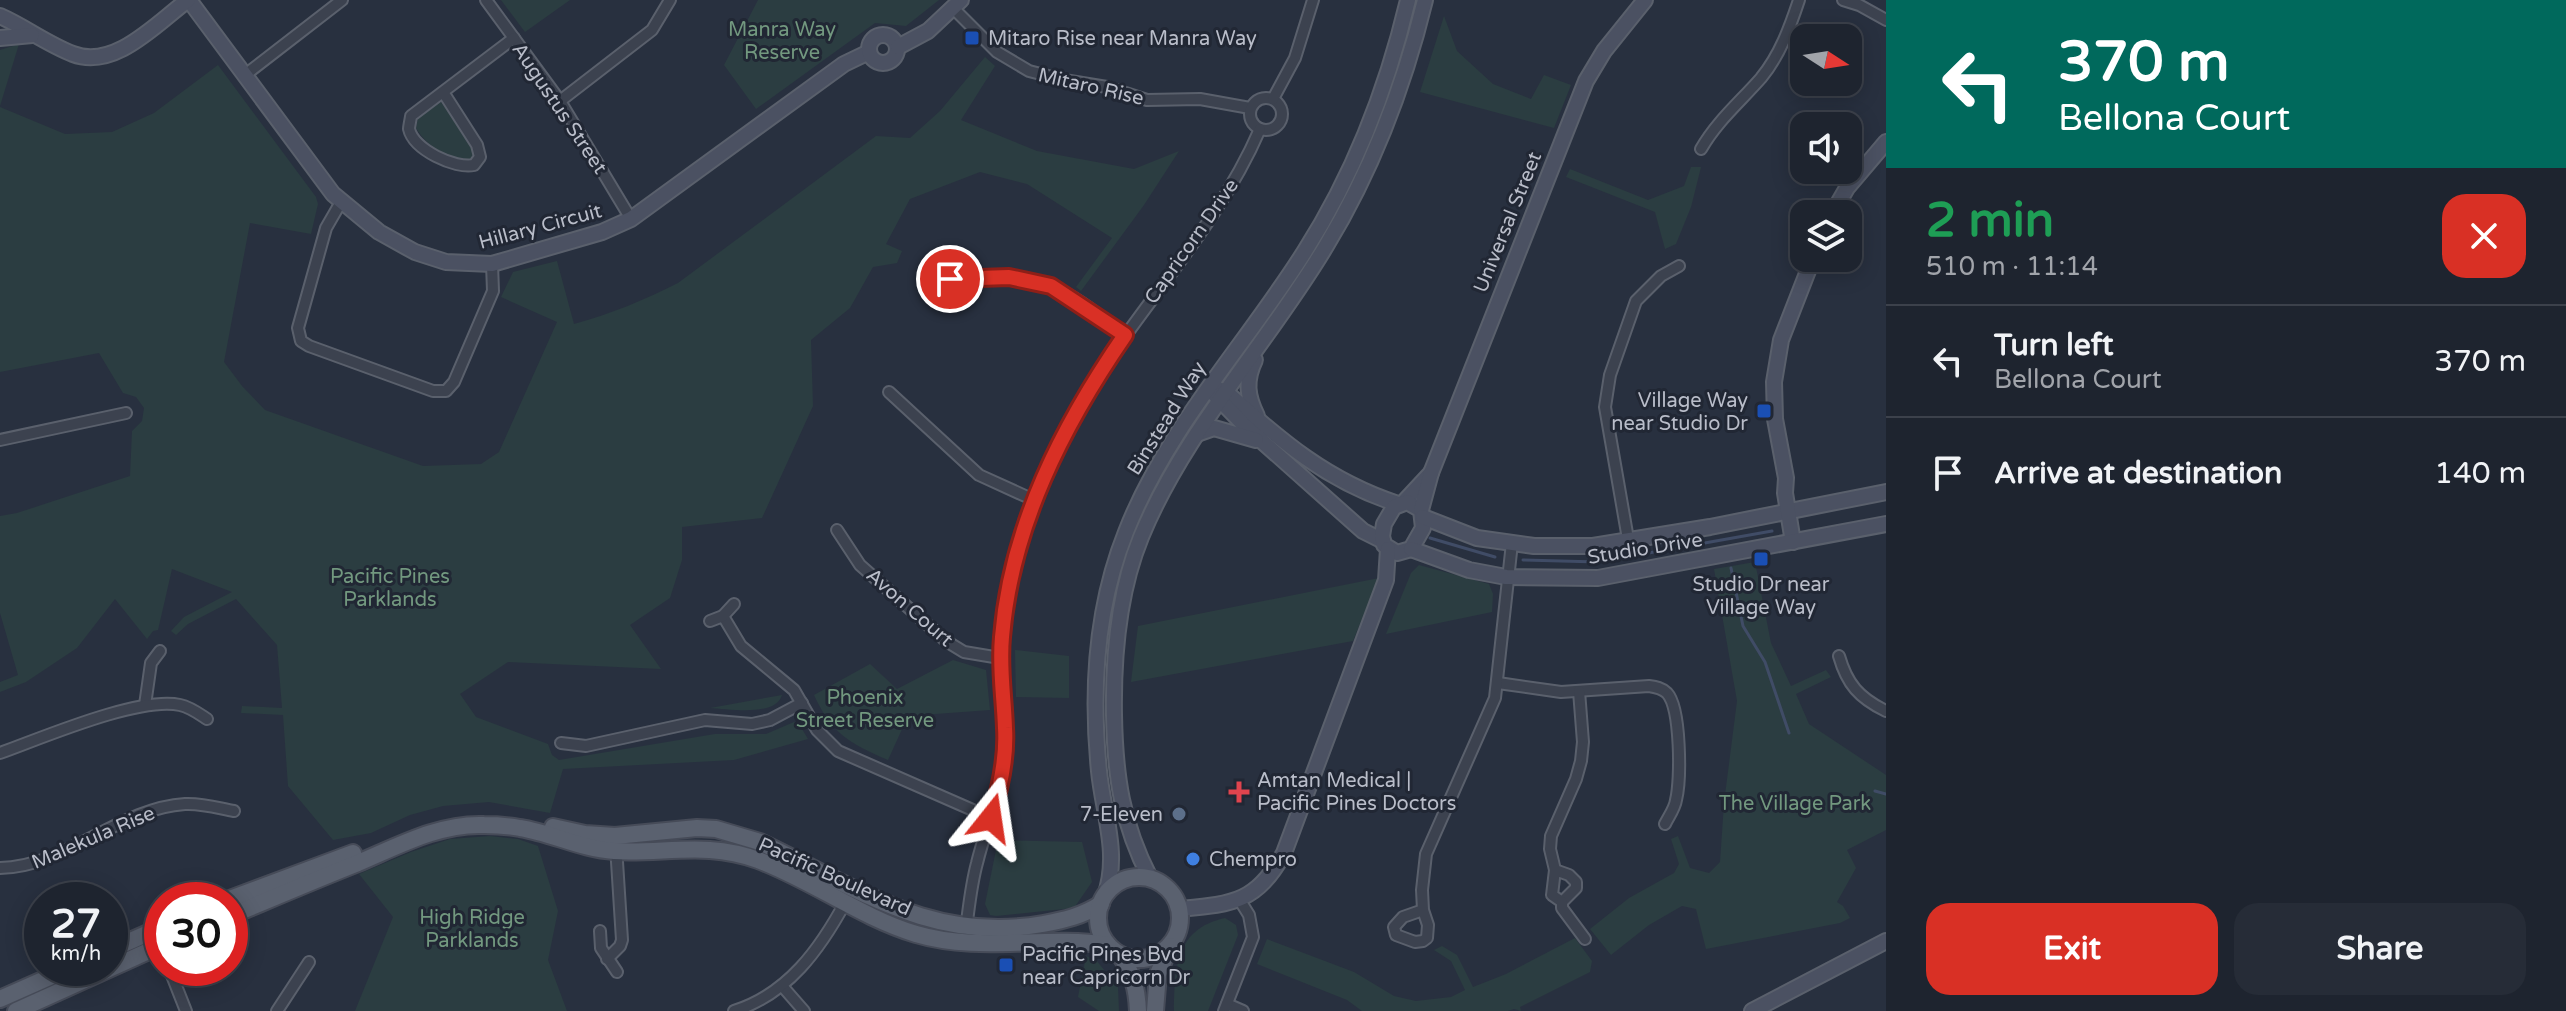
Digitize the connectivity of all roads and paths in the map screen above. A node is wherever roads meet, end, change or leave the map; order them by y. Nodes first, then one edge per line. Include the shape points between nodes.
1 (188, 0) edge
2 (342, 0) edge
3 (486, 0) edge
4 (670, 0) edge
5 (1313, 0) edge
6 (1408, 0) edge
7 (1425, 0) edge
8 (1645, 0) edge
9 (1799, 0) edge
10 (1843, 0) edge
11 (957, 4) edge
12 (0, 16) edge
13 (1886, 20) edge
14 (33, 35) junction
15 (0, 38) edge
16 (514, 38) junction
17 (245, 75) junction
18 (443, 92) junction
19 (1273, 99) junction
20 (560, 101) junction
21 (1250, 108) junction
22 (1260, 129) junction
23 (1886, 142) edge
24 (1701, 149) dead end
25 (1840, 200) edge
26 (341, 202) junction
27 (631, 219) junction
28 (492, 264) junction
29 (1679, 266) dead end
30 (1807, 272) edge
31 (950, 279) dead end
32 (1125, 335) junction
33 (1265, 338) junction
34 (1209, 385) junction
35 (889, 392) dead end
36 (1223, 397) junction
37 (126, 413) dead end
38 (1258, 419) junction
39 (1197, 434) junction
40 (0, 440) edge
41 (1264, 443) junction
42 (1431, 473) junction
43 (1886, 492) edge
44 (1034, 500) junction
45 (1401, 503) junction
46 (1792, 509) junction
47 (1422, 514) junction
48 (1886, 524) edge
49 (837, 530) dead end
50 (1628, 539) junction
51 (1798, 541) junction
52 (1512, 543) junction
53 (1385, 545) junction
54 (1411, 549) junction
55 (1506, 577) junction
56 (734, 604) dead end
57 (723, 616) junction
58 (710, 621) dead end
59 (160, 651) dead end
60 (1839, 656) dead end
61 (1000, 658) junction
62 (1498, 683) junction
63 (1579, 691) junction
64 (802, 703) junction
65 (145, 705) junction
66 (1886, 711) edge
67 (207, 719) dead end
68 (561, 743) dead end
69 (0, 753) edge
70 (234, 811) dead end
71 (991, 818) junction
72 (1665, 824) dead end
73 (616, 844) junction
74 (0, 868) edge
75 (1555, 870) junction
76 (1150, 878) junction
77 (248, 892) edge
78 (849, 896) junction
79 (1239, 899) junction
80 (1103, 900) junction
81 (1562, 902) junction
82 (248, 909) edge
83 (1179, 909) junction
84 (1423, 910) dead end
85 (600, 931) dead end
86 (965, 935) junction
87 (1585, 939) dead end
88 (1886, 941) edge
89 (1171, 944) junction
90 (144, 948) edge
91 (1114, 950) junction
92 (607, 959) junction
93 (309, 962) dead end
94 (617, 972) dead end
95 (31, 986) edge
96 (176, 986) edge
97 (783, 987) junction
98 (0, 1000) edge
99 (1226, 1008) edge
100 (4, 1011) edge
101 (16, 1011) edge
102 (186, 1011) edge
103 (277, 1011) edge
104 (734, 1011) edge
105 (804, 1011) edge
106 (1138, 1011) edge
107 (1155, 1011) edge
108 (1243, 1011) edge
109 (1752, 1011) edge

1 - 14 street via 106,55 73,54
1 - 17 street, Hillary Circuit
2 - 17 street
3 - 16 street, Augustus Street
4 - 20 street via 652,30
5 - 19 street via 1295,58
6 - 34 street, Binstead Way via 1381,95 1332,205
7 - 33 street, Binstead Way via 1403,79 1371,161 1328,245
8 - 42 street, Universal Street via 1586,81
9 - 24 street via 1788,34 1762,76 1715,125
10 - 13 street
11 - 21 street, Mitaro Rise via 997,52 1029,71 1147,100 1200,99
11 - 27 street, Hillary Circuit via 928,31 898,47 888,63 878,63 869,52 844,64
12 - 14 street
14 - 15 street
16 - 18 street
16 - 20 street, Augustus Street
17 - 26 street, Hillary Circuit
18 - 18 street via 477,145 480,157 474,165 441,161 409,128 411,116
19 - 21 street via 1261,98
19 - 22 street via 1281,108 1281,119 1273,128
20 - 27 street, Augustus Street
21 - 22 street via 1251,121
22 - 32 street, Capricorn Drive via 1213,215
23 - 25 street
26 - 28 street, Hillary Circuit via 415,252 446,262
26 - 28 street via 326,228 298,328 301,341 309,346 433,391 446,391 493,291
27 - 28 street, Hillary Circuit
29 - 50 street via 1636,301 1610,375 1605,407
30 - 46 street via 1775,369 1775,419
31 - 32 street via 1009,277 1051,286
32 - 44 street, Capricorn Drive via 1072,417
33 - 36 street, Binstead Way
33 - 38 street via 1247,383
34 - 36 street
34 - 80 street, Binstead Way via 1144,490 1109,589 1094,693 1113,862
35 - 44 street via 979,475
36 - 38 street
36 - 39 street, Binstead Way
36 - 41 street
37 - 40 street
38 - 45 street via 1342,483
39 - 41 street via 1214,428
39 - 76 street, Binstead Way via 1140,539 1117,635 1115,754 1120,798
41 - 53 street
42 - 45 street, Universal Street
42 - 47 street, Universal Street
43 - 46 street, Studio Drive
44 - 61 street, Capricorn Drive via 1008,594
45 - 47 street via 1412,503
45 - 53 street via 1384,524
46 - 50 street, Studio Drive
46 - 51 street
47 - 52 street, Studio Drive via 1477,538
47 - 54 street via 1421,533
48 - 51 street, Studio Drive
49 - 61 street, Avon Court via 860,565 946,641 964,652
50 - 52 street, Studio Drive via 1565,547
51 - 55 street, Studio Drive via 1598,578
52 - 55 street
53 - 54 street via 1401,553
53 - 79 street via 1386,580 1284,853 1270,878
54 - 55 street, Studio Drive
55 - 62 street
56 - 57 street
57 - 58 street
57 - 64 street via 741,646 794,690
59 - 65 street via 151,663
60 - 66 street via 1852,686
61 - 71 street, Capricorn Drive via 1005,750
62 - 63 street
62 - 84 street via 1430,839 1422,873
63 - 72 street via 1649,686 1668,695 1674,705 1678,756 1676,801
63 - 75 street via 1581,761 1551,836
64 - 68 street via 752,724 705,720 586,746
64 - 71 street via 817,730 838,751
65 - 67 street via 179,704
65 - 69 street
70 - 74 street, Malekula Rise via 202,805 165,807 30,865
71 - 86 street, Capricorn Drive
73 - 77 main road, Pacific Boulevard via 524,819 483,815 423,825
73 - 78 main road, Pacific Boulevard via 674,829 716,829 760,842
73 - 82 main road, Pacific Boulevard via 563,841 521,828 447,827
73 - 92 street via 622,940
75 - 81 street via 1552,895
75 - 81 street via 1576,882
76 - 80 main road via 1125,880
76 - 83 main road via 1169,890
78 - 86 main road, Pacific Boulevard
78 - 97 street via 817,948
79 - 83 street
79 - 99 street via 1253,925 1253,937
80 - 86 main road, Pacific Boulevard via 1074,918
80 - 91 main road via 1099,926
81 - 87 street
83 - 89 main road via 1179,928
85 - 92 street
86 - 91 main road, Pacific Boulevard via 1085,941
88 - 109 street
89 - 91 main road via 1147,958 1134,959
89 - 107 main road via 1158,974
90 - 101 main road
91 - 106 main road via 1131,970
92 - 94 street
93 - 103 street
95 - 98 main road
96 - 102 street
97 - 104 street
97 - 105 street
98 - 100 street
99 - 108 street

